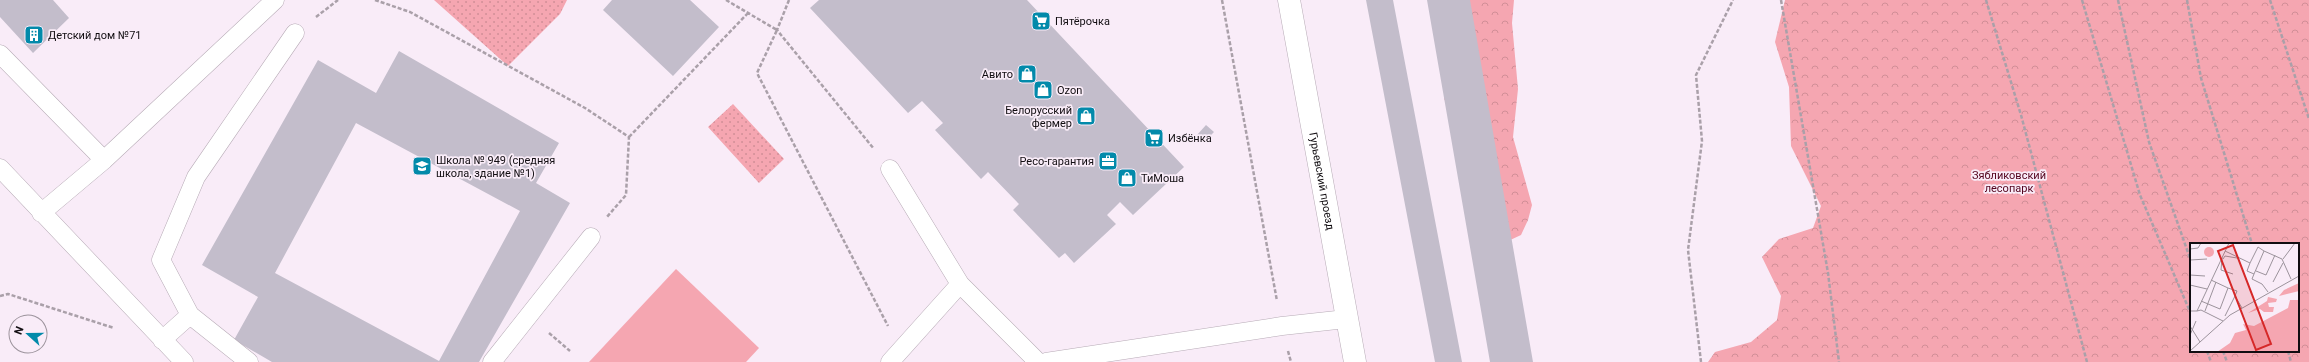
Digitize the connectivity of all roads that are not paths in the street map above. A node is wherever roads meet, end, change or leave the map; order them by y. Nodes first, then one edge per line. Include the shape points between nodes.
1 (275, 0) edge
2 (1289, 0) edge
3 (295, 33) dead end
4 (0, 54) edge
5 (104, 160) junction
6 (0, 168) edge
7 (890, 169) road end
8 (41, 213) junction
9 (591, 236) road end
10 (960, 284) junction
11 (190, 315) junction
12 (1346, 319) junction
13 (162, 340) junction
14 (895, 356) edge
15 (184, 362) edge
16 (249, 362) edge
17 (492, 362) edge
18 (1038, 362) edge
19 (1046, 362) edge
20 (1355, 362) edge

1 - 5 lane
2 - 12 street, Гурьевский проезд
3 - 11 lane via 196,176 161,260
4 - 5 lane
5 - 8 lane
6 - 8 lane
7 - 10 lane
8 - 13 lane
9 - 17 lane
10 - 14 lane
10 - 18 lane
11 - 13 lane
11 - 16 lane
12 - 19 lane via 1282,326
12 - 20 street, Гурьевский проезд
13 - 15 lane

